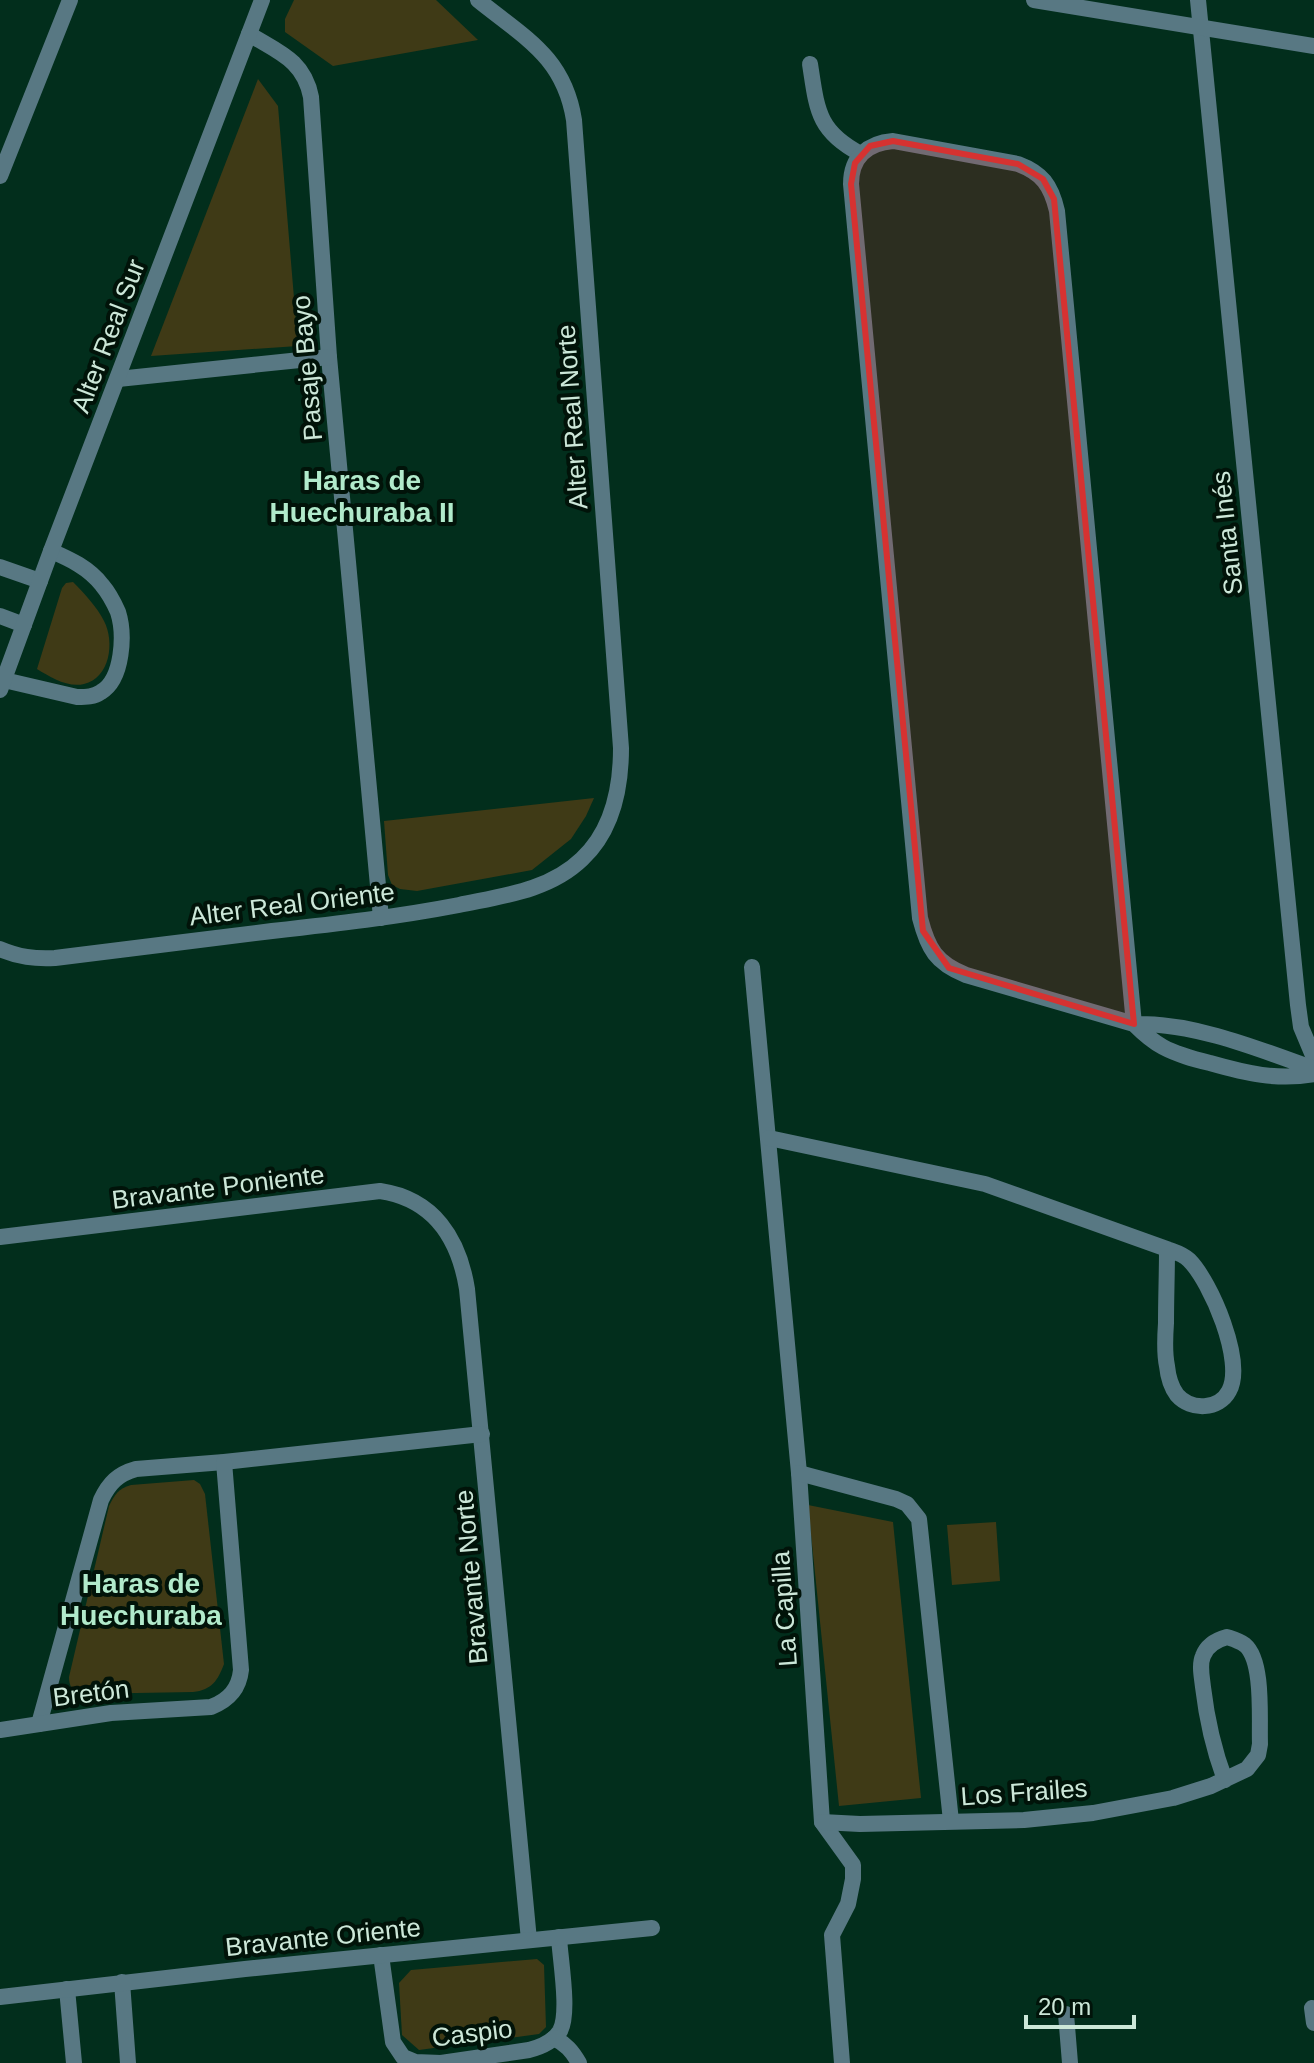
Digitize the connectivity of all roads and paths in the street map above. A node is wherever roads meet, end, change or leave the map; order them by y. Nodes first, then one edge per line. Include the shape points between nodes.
1 (70, 0) edge
2 (262, 0) edge
3 (478, 0) edge
4 (1034, 0) edge
5 (1198, 0) edge
6 (1201, 29) junction
7 (249, 34) junction
8 (1314, 46) edge
9 (810, 64) dead end
10 (861, 154) junction
11 (0, 176) edge
12 (329, 357) junction
13 (118, 379) junction
14 (51, 551) junction
15 (0, 567) edge
16 (40, 581) junction
17 (0, 616) edge
18 (24, 625) junction
19 (2, 685) edge
20 (583, 859) joint
21 (381, 918) junction
22 (0, 949) edge
23 (752, 967) dead end
24 (1134, 1024) junction
25 (1314, 1058) edge
26 (1314, 1071) edge
27 (769, 1138) junction
28 (436, 1217) joint
29 (0, 1237) edge
30 (1167, 1249) junction
31 (482, 1434) junction
32 (224, 1462) junction
33 (799, 1473) junction
34 (39, 1724) junction
35 (0, 1730) edge
36 (1225, 1780) junction
37 (951, 1821) junction
38 (822, 1822) junction
39 (652, 1928) dead end
40 (559, 1937) junction
41 (529, 1940) junction
42 (381, 1955) junction
43 (122, 1982) junction
44 (67, 1989) junction
45 (0, 1997) edge
46 (1066, 2014) dead end
47 (554, 2038) junction
48 (74, 2063) edge
49 (128, 2063) edge
50 (579, 2063) edge
51 (842, 2063) edge
52 (1070, 2063) edge

1 - 11 street
2 - 7 street, Alter Real Sur
3 - 20 street, Alter Real Norte via 553,63 571,100 574,120 621,760 619,794 610,818
4 - 6 street
5 - 6 street, Santa Inés
6 - 8 street
6 - 25 street, Santa Inés via 1298,1005
7 - 12 street, Pasaje Bayo via 290,59 309,85
7 - 13 street, Alter Real Sur
9 - 10 street via 824,124
10 - 24 street via 851,184 923,931 936,957 949,968
10 - 24 street via 870,146 893,141 1018,164 1043,179 1054,199
12 - 13 street
12 - 21 street, Pasaje Bayo
13 - 14 street, Alter Real Sur
14 - 16 street, Alter Real Sur
14 - 19 street via 89,572 112,599 121,626 117,674 101,693 89,697
15 - 16 street
16 - 18 street, Alter Real Sur
17 - 18 street
18 - 19 street, Alter Real Sur
20 - 21 street, Alter Real Oriente via 529,890
21 - 22 street, Alter Real Oriente via 55,958 27,958
23 - 27 street, La Capilla
24 - 26 street via 1176,1026
24 - 26 street via 1184,1056 1263,1076 1301,1077
27 - 30 street via 985,1184
27 - 33 street, La Capilla
28 - 29 street, Bravante Poniente via 409,1198 380,1191
28 - 31 street, Bravante Norte via 464,1269
30 - 30 street via 1165,1351 1170,1382 1185,1402 1214,1405 1233,1383 1223,1321 1195,1267
31 - 32 street, Bretón
31 - 41 street, Bravante Norte
32 - 34 street, Bretón via 136,1469 106,1488
32 - 34 street, Bretón via 241,1670 235,1689 211,1707
33 - 37 street via 896,1499 919,1519
33 - 38 street, La Capilla
34 - 35 street
36 - 36 street, Los Frailes via 1253,1764 1260,1744 1257,1665 1245,1645 1227,1637 1211,1644 1201,1660 1208,1726
36 - 37 street, Los Frailes via 1173,1798 1054,1819
37 - 38 street, Los Frailes
38 - 51 street via 853,1865 848,1904 832,1935
39 - 40 street, Bravante Oriente
40 - 41 street, Bravante Oriente
40 - 47 street via 564,2009 561,2030
41 - 42 street, Bravante Oriente
42 - 43 street, Bravante Oriente
42 - 47 street, Caspio via 391,2033 403,2057 441,2063 543,2047
43 - 44 street, Bravante Oriente
43 - 49 street
44 - 45 street, Bravante Oriente
44 - 48 street
46 - 52 street
47 - 50 street

